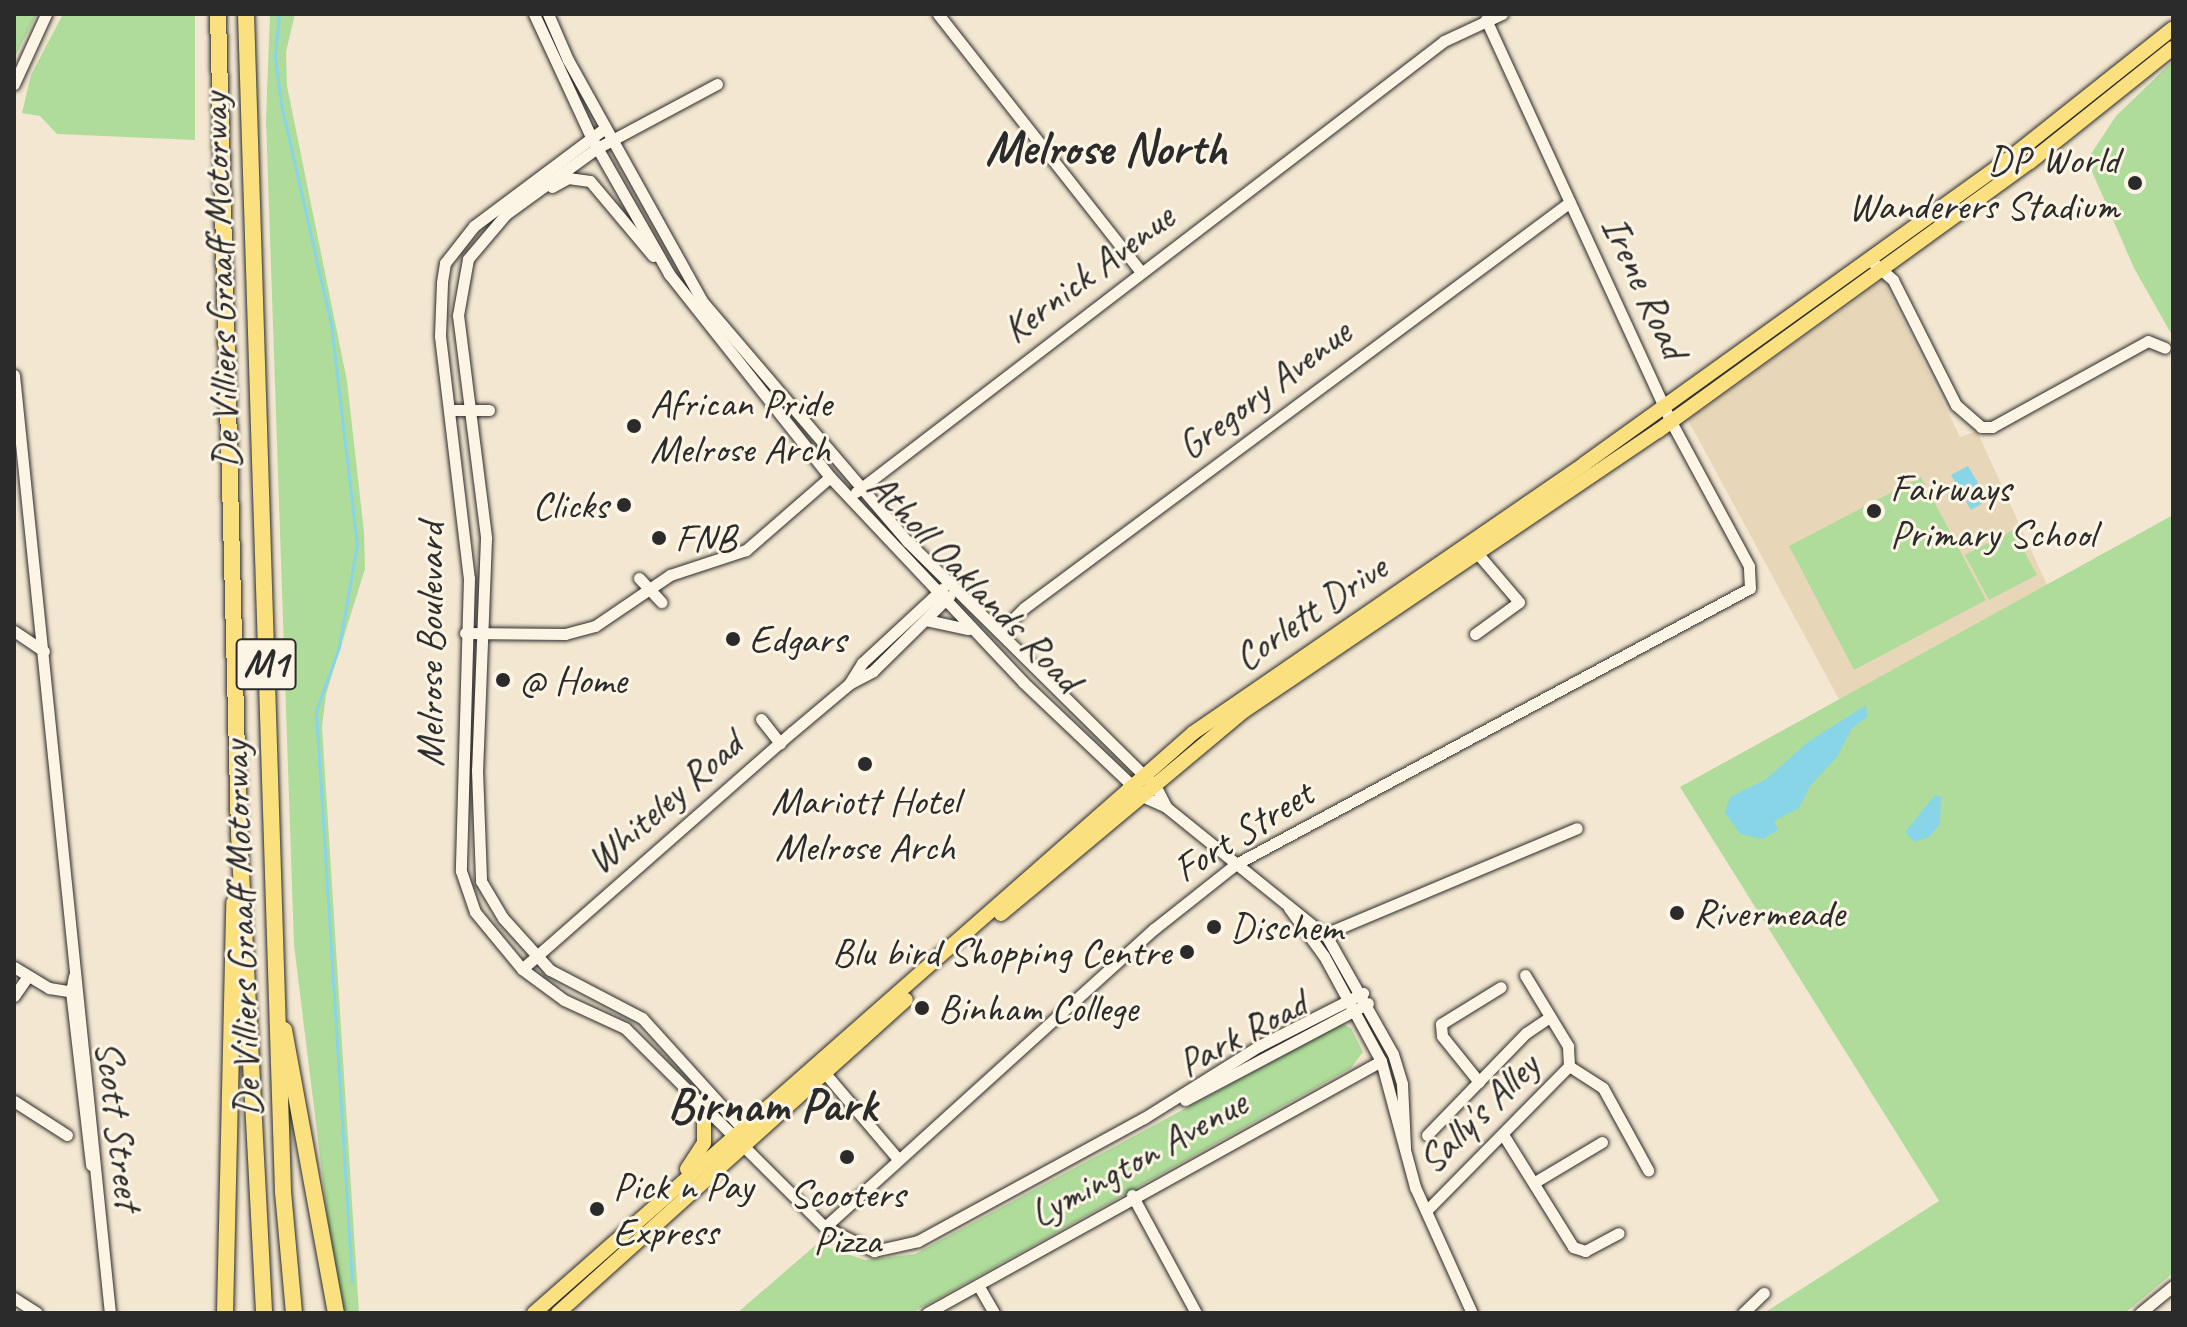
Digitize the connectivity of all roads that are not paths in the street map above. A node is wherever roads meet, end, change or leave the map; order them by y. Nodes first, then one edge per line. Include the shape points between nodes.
1 (46, 14) edge
2 (211, 14) edge
3 (218, 14) edge
4 (534, 14) edge
5 (548, 14) edge
6 (938, 14) edge
7 (1502, 14) edge
8 (247, 16) edge
9 (1486, 20) junction
10 (2173, 28) edge
11 (2173, 48) edge
12 (218, 66) junction
13 (14, 84) edge
14 (717, 84) dead end
15 (605, 128) junction
16 (612, 140) junction
17 (594, 143) junction
18 (1570, 202) junction
19 (515, 206) junction
20 (1869, 259) junction
21 (1880, 271) junction
22 (1141, 272) junction
23 (669, 274) junction
24 (2165, 348) dead end
25 (14, 375) edge
26 (1664, 406) junction
27 (471, 407) junction
28 (451, 410) junction
29 (489, 410) dead end
30 (1671, 422) junction
31 (830, 477) junction
32 (860, 488) junction
33 (849, 497) junction
34 (1478, 554) junction
35 (922, 574) junction
36 (1753, 576) joint
37 (639, 578) dead end
38 (953, 585) junction
39 (650, 590) junction
40 (943, 596) junction
41 (661, 602) dead end
42 (924, 614) junction
43 (14, 631) edge
44 (1000, 632) junction
45 (465, 633) junction
46 (483, 633) junction
47 (1475, 634) dead end
48 (978, 636) junction
49 (44, 651) junction
50 (1042, 676) junction
51 (1049, 708) junction
52 (761, 719) dead end
53 (780, 743) junction
54 (1136, 779) junction
55 (1150, 792) junction
56 (1577, 828) dead end
57 (239, 834) junction
58 (1236, 864) junction
59 (1283, 900) junction
60 (1325, 934) junction
61 (537, 957) junction
62 (14, 967) edge
63 (522, 969) junction
64 (1525, 975) dead end
65 (28, 976) junction
66 (1501, 987) dead end
67 (76, 992) junction
68 (14, 996) edge
69 (1366, 998) junction
70 (1350, 1006) junction
71 (1550, 1017) junction
72 (280, 1021) junction
73 (1381, 1061) junction
74 (1569, 1066) junction
75 (824, 1072) junction
76 (1479, 1082) junction
77 (14, 1101) edge
78 (704, 1109) junction
79 (67, 1135) dead end
80 (1427, 1135) dead end
81 (1504, 1136) junction
82 (742, 1139) junction
83 (1602, 1142) dead end
84 (1405, 1148) junction
85 (898, 1159) junction
86 (1648, 1170) dead end
87 (1535, 1182) junction
88 (673, 1189) junction
89 (1132, 1195) junction
90 (1427, 1210) junction
91 (825, 1227) junction
92 (1619, 1233) dead end
93 (978, 1285) junction
94 (2173, 1286) edge
95 (1764, 1293) dead end
96 (14, 1298) edge
97 (37, 1313) edge
98 (110, 1313) edge
99 (225, 1313) edge
100 (264, 1313) edge
101 (294, 1313) edge
102 (336, 1313) edge
103 (534, 1313) edge
104 (558, 1313) edge
105 (927, 1313) edge
106 (994, 1313) edge
107 (1196, 1313) edge
108 (1472, 1313) edge
109 (1743, 1313) edge
110 (2140, 1313) edge

1 - 13 street
2 - 12 highway
3 - 12 highway, M1
4 - 17 street, Atholl Oaklands Road
5 - 15 street, Atholl Oaklands Road
6 - 22 street
7 - 9 street, Kernick Avenue
8 - 72 highway, De Villiers Graaff Motorway / M1
9 - 18 street, Irene Road
9 - 22 street, Kernick Avenue via 1444,41
10 - 20 main road, Corlett Drive via 2006,161
11 - 21 main road, Corlett Drive
12 - 57 highway, M1
14 - 16 street, Melrose Boulevard
15 - 16 street, Atholl Oaklands Road
15 - 17 street, Melrose Boulevard
16 - 17 street, Melrose Boulevard
16 - 32 street, Atholl Oaklands Road via 702,301
17 - 19 street, Melrose Boulevard
17 - 23 street, Atholl Oaklands Road
17 - 28 street, Melrose Boulevard via 498,204 461,239 445,263 440,336
18 - 26 street, Irene Road
18 - 44 street, Gregory Avenue via 1024,608
19 - 23 street via 568,178 590,181
19 - 27 street, Melrose Boulevard via 476,246 459,291
20 - 21 street
20 - 26 main road, Corlett Drive
21 - 24 street via 1893,280 1956,405 1976,424 1992,427 2148,341
21 - 30 main road, Corlett Drive
22 - 32 street, Kernick Avenue
23 - 31 street, Atholl Oaklands Road via 693,311
25 - 49 street, Scott Street
26 - 30 street, Irene Road
26 - 54 main road, Corlett Drive via 1235,701
27 - 28 street
27 - 29 street
27 - 46 street, Melrose Boulevard via 486,538
28 - 45 street, Melrose Boulevard via 467,537
30 - 34 main road, Corlett Drive
30 - 36 street, Irene Road
31 - 33 street, Atholl Oaklands Road
31 - 39 street via 746,550 679,571
32 - 33 street, Kernick Avenue
32 - 38 street, Atholl Oaklands Road
33 - 35 street, Atholl Oaklands Road
34 - 47 street via 1519,602
34 - 55 main road, Corlett Drive via 1244,711 1196,747
35 - 40 street, Atholl Oaklands Road
35 - 42 street
36 - 58 street, Fort Street via 1744,593
37 - 39 street
38 - 40 street, Whiteley Road
38 - 44 street, Atholl Oaklands Road
39 - 41 street
39 - 46 street via 609,619 578,632
40 - 42 street, Whiteley Road
40 - 48 street, Atholl Oaklands Road
42 - 48 street via 956,622
42 - 53 street, Whiteley Road via 873,671 849,684
43 - 49 street
44 - 50 street, Atholl Oaklands Road
45 - 46 street
45 - 63 street, Melrose Boulevard via 463,886 475,912
46 - 61 street, Melrose Boulevard via 478,870 492,904
48 - 51 street, Atholl Oaklands Road
49 - 67 street, Scott Street
50 - 51 street
50 - 54 street, Atholl Oaklands Road
51 - 54 street, Atholl Oaklands Road
52 - 53 street
53 - 61 street, Whiteley Road
54 - 55 street, Atholl Oaklands Road
54 - 82 main road, Corlett Drive
55 - 58 street, Atholl Oaklands Road
55 - 75 main road, Corlett Drive via 1006,909
56 - 60 street
57 - 99 highway
57 - 100 highway, M1
58 - 59 street, Atholl Oaklands Road
58 - 85 street, Fort Street via 1154,929
59 - 60 street, Atholl Oaklands Road
59 - 70 street, Atholl Oaklands Road via 1324,956
60 - 69 street, Atholl Oaklands Road
61 - 63 street, Whiteley Road
61 - 82 street, Melrose Boulevard via 561,979 633,1011 666,1041
62 - 65 street
63 - 78 street, Melrose Boulevard via 564,1000 619,1023
64 - 71 street, Sally's Alley
65 - 67 street via 49,988
65 - 68 street
66 - 76 street via 1441,1024 1442,1036
67 - 98 street, Scott Street
69 - 70 street, Park Road
69 - 84 street, Atholl Oaklands Road via 1399,1071
70 - 73 street, Atholl Oaklands Road
70 - 91 street, Park Road via 906,1247 860,1248
71 - 74 street, Sally's Alley via 1568,1046
71 - 76 street via 1526,1033
72 - 101 highway, De Villiers Graaff Motorway / M1 via 283,1192
72 - 102 highway via 292,1052
73 - 84 street, Atholl Oaklands Road
73 - 89 street, Lymington Avenue
74 - 81 street, Sally's Alley
74 - 86 street via 1603,1088
75 - 82 main road, Corlett Drive
75 - 85 street
76 - 80 street
77 - 79 street
78 - 82 street, Melrose Boulevard
78 - 88 main road via 704,1143
81 - 87 street
81 - 90 street, Sally's Alley
82 - 88 main road, Corlett Drive
82 - 91 street, Park Road
82 - 104 main road, Corlett Drive
83 - 87 street
84 - 90 street, Atholl Oaklands Road
85 - 91 street, Fort Street
87 - 92 street via 1577,1250
88 - 103 main road, Corlett Drive
89 - 93 street, Lymington Avenue
89 - 107 street
90 - 108 street, Atholl Oaklands Road
93 - 105 street, Lymington Avenue
93 - 106 street
94 - 110 street
95 - 109 street
96 - 97 street

